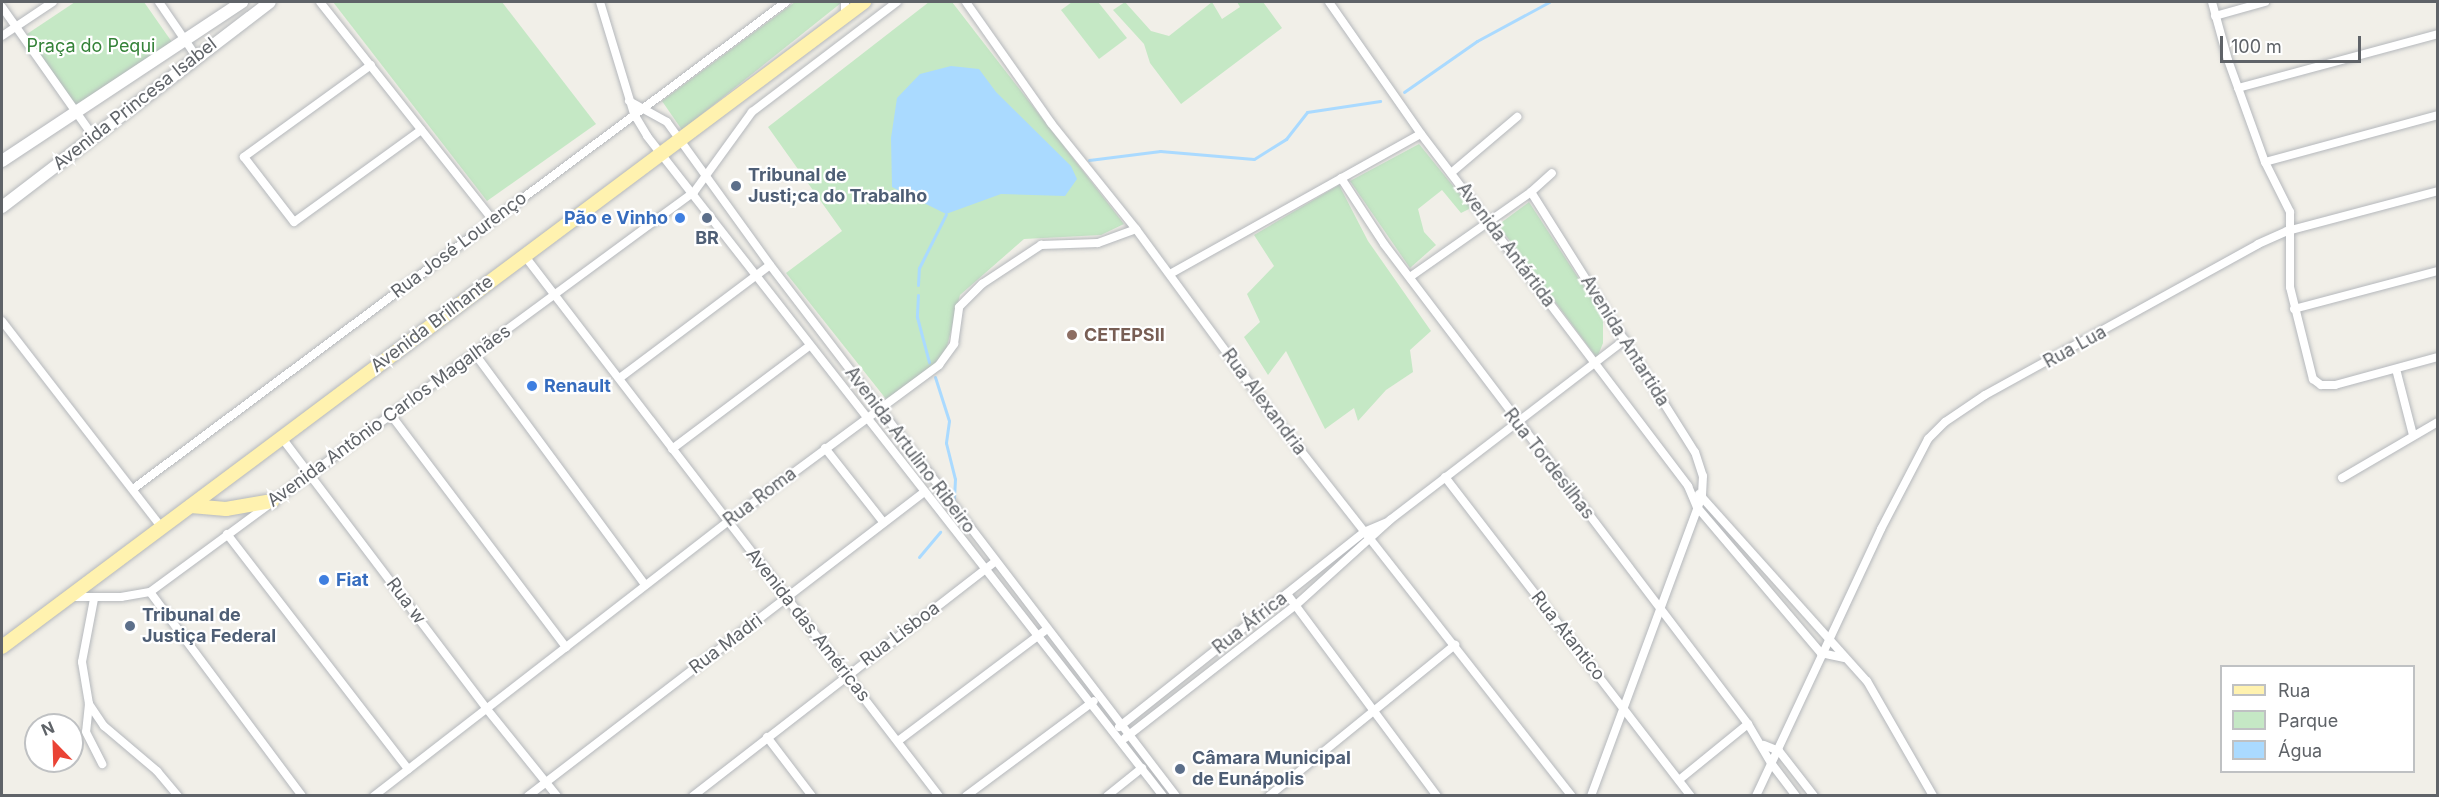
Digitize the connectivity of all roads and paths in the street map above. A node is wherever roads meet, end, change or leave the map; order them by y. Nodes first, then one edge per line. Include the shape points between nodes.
1 (53, 2) edge
2 (159, 2) edge
3 (242, 2) edge
4 (270, 2) edge
5 (320, 2) edge
6 (600, 2) edge
7 (783, 2) edge
8 (864, 2) edge
9 (897, 2) edge
10 (966, 2) edge
11 (1329, 2) edge
12 (2212, 2) edge
13 (2265, 2) edge
14 (254, 6) edge
15 (2, 7) edge
16 (845, 8) edge
17 (2215, 16) junction
18 (16, 26) junction
19 (2438, 34) edge
20 (2, 36) edge
21 (185, 40) junction
22 (196, 56) junction
23 (371, 65) junction
24 (2238, 88) junction
25 (629, 101) junction
26 (644, 106) junction
27 (76, 113) junction
28 (634, 114) junction
29 (2438, 115) edge
30 (1517, 117) dead end
31 (421, 130) junction
32 (1421, 134) junction
33 (93, 136) junction
34 (680, 138) junction
35 (660, 154) junction
36 (2, 161) edge
37 (2265, 162) junction
38 (1451, 172) junction
39 (1552, 173) dead end
40 (704, 176) junction
41 (1341, 178) junction
42 (2438, 191) edge
43 (694, 192) junction
44 (1532, 192) junction
45 (2, 207) edge
46 (493, 220) junction
47 (1490, 221) junction
48 (1136, 229) junction
49 (2288, 231) junction
50 (524, 255) junction
51 (770, 265) junction
52 (2438, 271) edge
53 (1170, 274) junction
54 (756, 275) junction
55 (1410, 277) junction
56 (555, 295) junction
57 (2294, 309) junction
58 (2, 321) edge
59 (1624, 340) junction
60 (809, 346) junction
61 (475, 354) junction
62 (2438, 357) edge
63 (1596, 364) junction
64 (2396, 369) junction
65 (621, 377) junction
66 (879, 408) junction
67 (392, 415) junction
68 (864, 419) junction
69 (1517, 422) junction
70 (2438, 422) edge
71 (2413, 435) junction
72 (282, 438) junction
73 (825, 448) junction
74 (672, 449) junction
75 (310, 474) junction
76 (1445, 477) junction
77 (2342, 478) dead end
78 (1688, 486) junction
79 (133, 489) junction
80 (924, 492) junction
81 (1702, 496) junction
82 (272, 501) junction
83 (191, 506) junction
84 (1697, 507) junction
85 (1390, 520) junction
86 (728, 522) junction
87 (884, 523) junction
88 (161, 527) junction
89 (1364, 532) junction
90 (227, 534) junction
91 (1371, 541) junction
92 (995, 562) junction
93 (985, 570) junction
94 (645, 585) junction
95 (150, 592) junction
96 (1287, 594) junction
97 (68, 596) junction
98 (787, 597) junction
99 (94, 599) junction
100 (1296, 605) junction
101 (1659, 606) junction
102 (1047, 629) junction
103 (1037, 637) junction
104 (1830, 639) junction
105 (1455, 645) junction
106 (2, 646) edge
107 (566, 647) junction
108 (1821, 653) junction
109 (1844, 658) junction
110 (846, 675) junction
111 (1100, 696) junction
112 (1091, 703) junction
113 (89, 704) junction
114 (486, 708) junction
115 (1625, 708) junction
116 (1375, 709) junction
117 (1122, 724) junction
118 (1748, 724) junction
119 (1113, 731) junction
120 (1130, 734) junction
121 (768, 737) junction
122 (898, 741) junction
123 (1121, 741) junction
124 (1764, 745) junction
125 (1779, 752) junction
126 (1771, 763) junction
127 (102, 764) dead end
128 (1142, 768) junction
129 (408, 769) junction
130 (1679, 780) junction
131 (546, 782) junction
132 (1432, 794) edge
133 (178, 795) edge
134 (302, 795) edge
135 (374, 795) edge
136 (528, 795) edge
137 (557, 795) edge
138 (693, 795) edge
139 (812, 795) edge
140 (939, 795) edge
141 (966, 795) edge
142 (1107, 795) edge
143 (1163, 795) edge
144 (1176, 795) edge
145 (1269, 795) edge
146 (1572, 795) edge
147 (1591, 795) edge
148 (1691, 795) edge
149 (1756, 795) edge
150 (1796, 795) edge
151 (1814, 795) edge
152 (1933, 795) edge

1 - 18 street
2 - 21 street
3 - 21 main road, Avenida Princesa Isabel
4 - 14 main road, Avenida Princesa Isabel
5 - 23 street
6 - 25 street, Avenida Artulino Ribeiro
7 - 26 street, Rua José Lourenço
8 - 16 main road, Avenida Brilhante
9 - 40 street via 752,112
10 - 48 street, Rua Alexandria via 1051,123
11 - 32 street, Avenida Antártida
12 - 17 street
13 - 17 street
14 - 22 main road, Avenida Princesa Isabel
15 - 18 street
16 - 34 main road, Avenida Brilhante
17 - 24 street
18 - 20 street
18 - 27 street
19 - 24 street
21 - 22 street
21 - 27 main road, Avenida Princesa Isabel
22 - 33 main road, Avenida Princesa Isabel
23 - 31 street
23 - 31 street via 244,157 294,222
24 - 37 street
25 - 26 street, Avenida Artulino Ribeiro
25 - 28 street, Avenida Artulino Ribeiro
26 - 28 street, Rua José Lourenço
26 - 34 street, Avenida Artulino Ribeiro via 668,122
27 - 33 street
27 - 36 main road, Avenida Princesa Isabel
28 - 35 street, Avenida Artulino Ribeiro
28 - 46 street, Rua José Lourenço
29 - 37 street
30 - 38 street
31 - 46 street
32 - 38 street, Avenida Antártida
32 - 41 street
33 - 45 main road, Avenida Princesa Isabel
34 - 35 main road, Avenida Brilhante
34 - 40 street, Avenida Artulino Ribeiro
35 - 43 street, Avenida Artulino Ribeiro
35 - 50 main road, Avenida Brilhante
37 - 49 street via 2290,212
38 - 47 street, Avenida Antártida
39 - 44 street
40 - 43 street
40 - 51 street, Avenida Artulino Ribeiro
41 - 53 street
41 - 55 street, Rua Tordesilhas
42 - 49 street, Rua Lua
43 - 54 street, Avenida Artulino Ribeiro
43 - 56 street, Avenida Antônio Carlos Magalhães
44 - 47 street
44 - 59 street, Avenida Antartida
46 - 79 street, Rua José Lourenço
47 - 55 street
47 - 63 street, Avenida Antártida
48 - 53 street, Rua Alexandria
48 - 66 street, Rua Roma via 1098,243 1054,242 1022,254 965,298 955,317 954,345 948,355
49 - 57 street
49 - 104 street, Rua Lua via 1985,395 1945,422 1928,439
50 - 56 street, Avenida das Américas
50 - 72 main road, Avenida Brilhante
51 - 54 street
51 - 66 street, Avenida Artulino Ribeiro
52 - 57 street
53 - 89 street, Rua Alexandria
54 - 60 street, Avenida Artulino Ribeiro
54 - 65 street
55 - 69 street, Rua Tordesilhas
56 - 61 street, Avenida Antônio Carlos Magalhães
56 - 65 street, Avenida das Américas
57 - 64 street via 2309,373 2321,385 2336,386
58 - 79 street
59 - 63 street, Rua África
59 - 81 street, Avenida Antartida via 1695,452 1703,476
60 - 68 street, Avenida Artulino Ribeiro
60 - 74 street
61 - 67 street, Avenida Antônio Carlos Magalhães
61 - 94 street
62 - 64 street
63 - 69 street, Rua África
63 - 78 street, Avenida Antártida
64 - 71 street
65 - 74 street, Avenida das Américas
66 - 68 street, Rua Roma
66 - 92 street, Avenida Artulino Ribeiro
67 - 75 street, Avenida Antônio Carlos Magalhães
67 - 107 street
68 - 73 street, Rua Roma
68 - 80 street, Avenida Artulino Ribeiro
69 - 76 street, Rua África
69 - 101 street, Rua Tordesilhas
70 - 71 street
71 - 77 street
72 - 75 street, Rua w
72 - 83 main road, Avenida Brilhante
73 - 86 street, Rua Roma
73 - 87 street
74 - 86 street, Avenida das Américas
75 - 82 street, Avenida Antônio Carlos Magalhães
75 - 114 street, Rua w
76 - 85 street, Rua África
76 - 115 street, Rua Atantico
78 - 81 street, Avenida Antártida
78 - 84 street, Avenida Antártida
79 - 88 street
80 - 87 street, Rua Madri
80 - 93 street, Avenida Artulino Ribeiro
81 - 84 street
81 - 104 street, Avenida Antártida
82 - 83 main road via 226,509
82 - 90 street, Avenida Antônio Carlos Magalhães
83 - 88 main road, Avenida Brilhante
84 - 101 street
84 - 108 street, Avenida Antártida
85 - 89 street, Rua África
85 - 91 street, Rua África
86 - 94 street, Rua Roma
86 - 98 street, Avenida das Américas
87 - 98 street, Rua Madri
88 - 97 main road, Avenida Brilhante
89 - 91 street, Rua Alexandria
89 - 96 street, Rua África
90 - 95 street, Avenida Antônio Carlos Magalhães
90 - 129 street
91 - 100 street, Rua África
91 - 105 street, Rua Alexandria
92 - 93 street, Rua Lisboa
92 - 102 street, Avenida Artulino Ribeiro
93 - 103 street, Avenida Artulino Ribeiro
93 - 110 street, Rua Lisboa
94 - 107 street, Rua Roma
95 - 99 street, Avenida Antônio Carlos Magalhães
95 - 134 street
96 - 100 street
96 - 117 street, Rua África
97 - 99 street, Avenida Antônio Carlos Magalhães
97 - 106 main road, Avenida Brilhante
98 - 110 street, Avenida das Américas
98 - 131 street, Rua Madri
99 - 113 street via 82,662
100 - 116 street
100 - 120 street, Rua África
101 - 115 street
101 - 118 street, Rua Tordesilhas
102 - 103 street
102 - 111 street, Avenida Artulino Ribeiro
103 - 112 street, Avenida Artulino Ribeiro
103 - 122 street
104 - 108 street, Rua Lua
104 - 109 street, Avenida Antártida
105 - 116 street
105 - 146 street, Rua Alexandria
107 - 114 street, Rua Roma
108 - 109 street
108 - 125 street, Rua Lua
109 - 152 street, Avenida Antártida via 1874,692
110 - 121 street, Rua Lisboa
110 - 122 street, Avenida das Américas
111 - 112 street
111 - 117 street, Avenida Artulino Ribeiro
112 - 119 street, Avenida Artulino Ribeiro
112 - 141 street
113 - 127 street via 86,732
113 - 133 street via 111,733
114 - 129 street, Rua Roma
114 - 131 street, Rua w
115 - 130 street, Rua Atantico
115 - 147 street
116 - 132 street
116 - 145 street
117 - 119 street, Rua África
117 - 120 street, Avenida Artulino Ribeiro
118 - 124 street, Rua Tordesilhas
118 - 130 street
119 - 123 street, Avenida Artulino Ribeiro
120 - 123 street, Rua África
120 - 144 street, Avenida Artulino Ribeiro
121 - 138 street, Rua Lisboa
121 - 139 street
122 - 140 street, Avenida das Américas
123 - 128 street, Avenida Artulino Ribeiro
124 - 125 street, Rua Tordesilhas
124 - 126 street, Rua Tordesilhas
125 - 126 street, Rua Lua
125 - 151 street, Rua Tordesilhas
126 - 149 street, Rua Lua
126 - 150 street, Rua Tordesilhas
128 - 142 street
128 - 143 street, Avenida Artulino Ribeiro
129 - 135 street, Rua Roma
130 - 148 street, Rua Atantico
131 - 136 street, Rua Madri
131 - 137 street, Rua w

